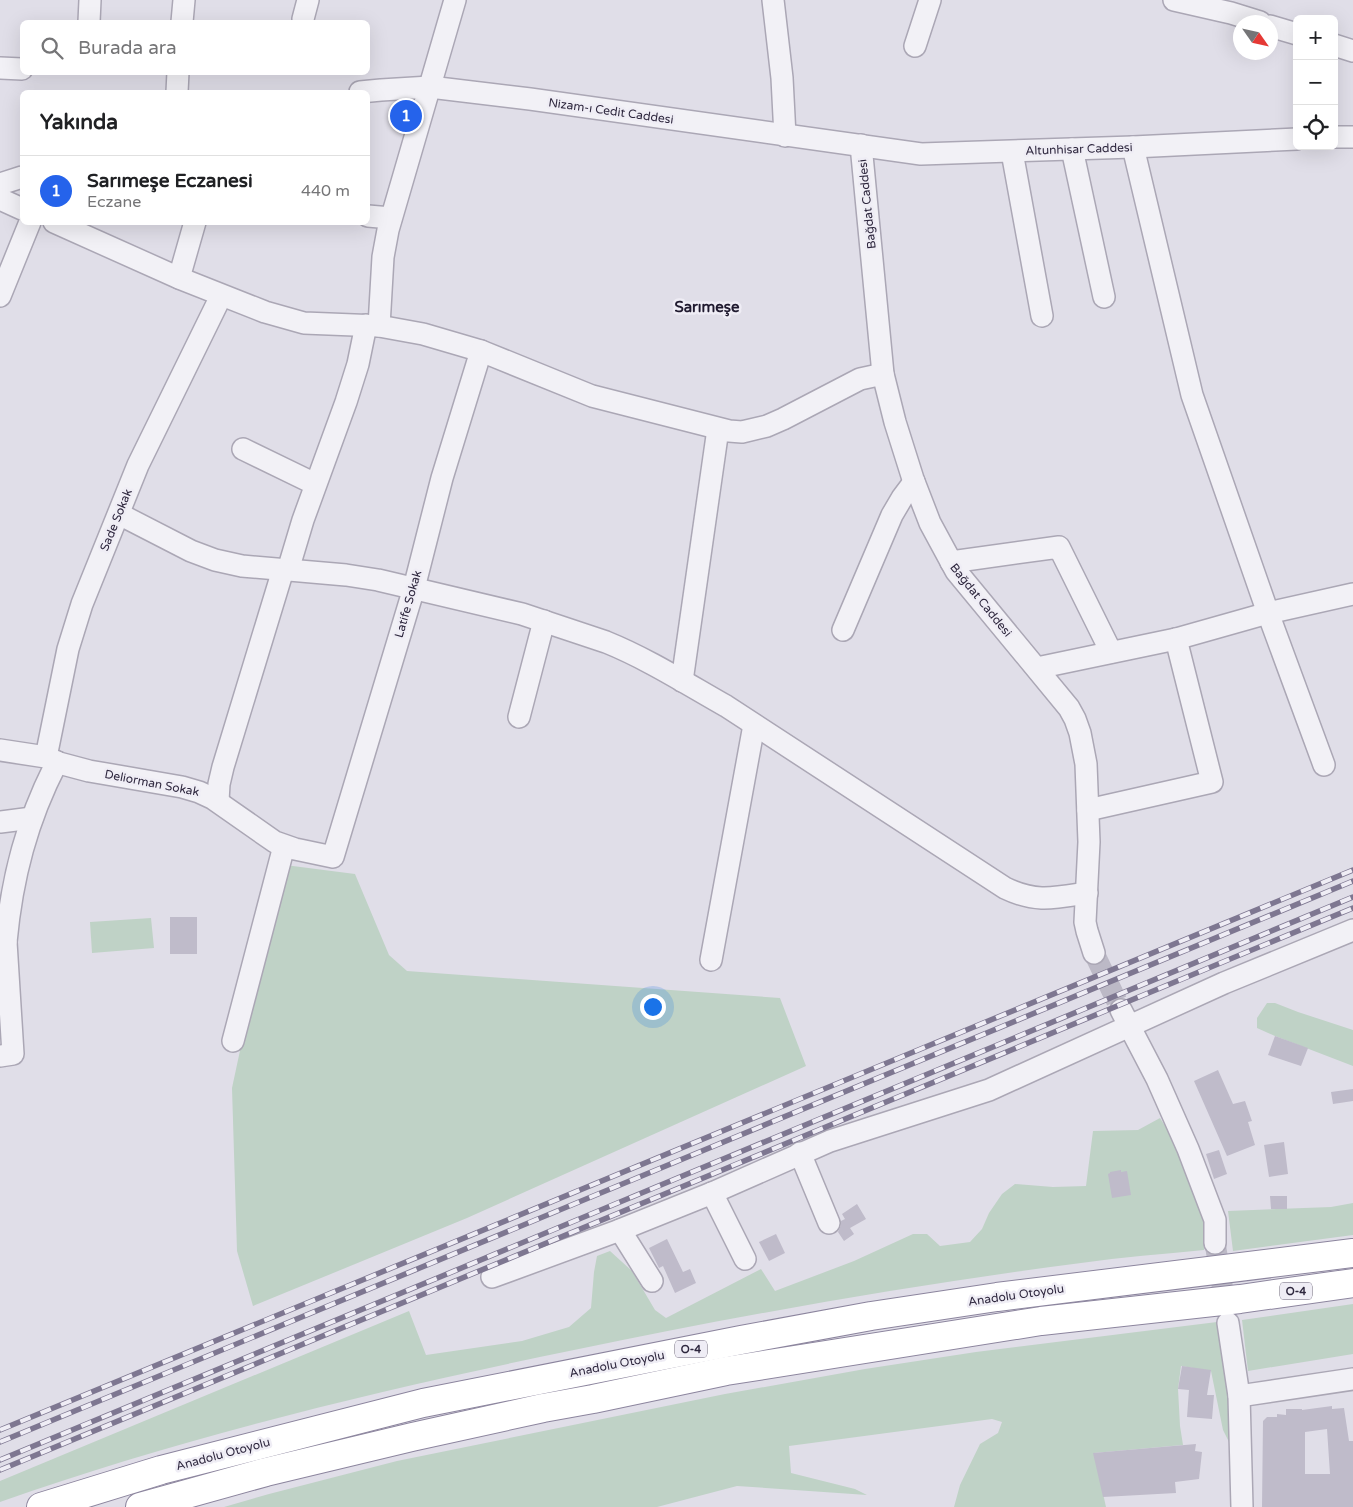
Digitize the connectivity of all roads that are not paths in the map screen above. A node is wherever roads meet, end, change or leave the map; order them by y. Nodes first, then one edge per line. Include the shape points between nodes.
1 (90, 0) edge
2 (184, 0) edge
3 (455, 0) edge
4 (773, 0) edge
5 (930, 0) edge
6 (1174, 0) edge
7 (1237, 15) edge
8 (89, 20) edge
9 (182, 20) edge
10 (1278, 28) edge
11 (1293, 33) edge
12 (915, 46) dead end
13 (1338, 46) edge
14 (1353, 51) edge
15 (0, 68) edge
16 (20, 69) edge
17 (178, 75) edge
18 (430, 87) junction
19 (177, 90) edge
20 (370, 91) edge
21 (785, 136) junction
22 (1353, 136) edge
23 (1338, 137) edge
24 (1293, 139) edge
25 (861, 145) junction
26 (1133, 147) junction
27 (1072, 150) junction
28 (1012, 152) junction
29 (20, 178) edge
30 (0, 184) edge
31 (0, 199) edge
32 (20, 208) edge
33 (370, 216) edge
34 (391, 218) junction
35 (29, 225) edge
36 (61, 225) edge
37 (194, 225) edge
38 (179, 278) junction
39 (0, 296) edge
40 (221, 296) junction
41 (1104, 297) dead end
42 (1042, 316) dead end
43 (373, 326) junction
44 (481, 351) junction
45 (883, 374) junction
46 (718, 429) junction
47 (243, 449) dead end
48 (914, 482) junction
49 (315, 484) junction
50 (119, 514) junction
51 (950, 562) junction
52 (285, 570) junction
53 (414, 588) junction
54 (1353, 594) edge
55 (1268, 613) junction
56 (544, 622) junction
57 (843, 630) dead end
58 (1176, 638) junction
59 (1111, 652) junction
60 (1037, 668) junction
61 (682, 681) junction
62 (519, 717) dead end
63 (754, 724) junction
64 (0, 750) edge
65 (51, 759) junction
66 (1324, 765) dead end
67 (218, 801) junction
68 (1088, 810) junction
69 (32, 818) junction
70 (0, 822) edge
71 (284, 846) junction
72 (333, 857) joint
73 (1087, 893) junction
74 (1353, 930) edge
75 (3, 942) edge
76 (1094, 953) tunnel mouth
77 (710, 960) dead end
78 (1126, 1018) junction
79 (233, 1040) dead end
80 (0, 1056) edge
81 (800, 1153) junction
82 (712, 1193) junction
83 (829, 1223) dead end
84 (620, 1230) junction
85 (1215, 1243) tunnel mouth
86 (1353, 1253) edge
87 (745, 1259) dead end
88 (492, 1277) dead end
89 (652, 1281) dead end
90 (1353, 1283) edge
91 (1228, 1323) tunnel mouth
92 (1353, 1379) edge
93 (1239, 1396) junction
94 (41, 1507) edge
95 (140, 1507) edge
96 (1242, 1507) edge

1 - 8 street
2 - 9 street
3 - 18 street
4 - 21 street
5 - 12 street
6 - 7 street
10 - 11 street
13 - 14 street
15 - 16 street
17 - 19 street
18 - 20 street, Nizam-ı Cedit Caddesi
18 - 21 street, Nizam-ı Cedit Caddesi
18 - 34 street
21 - 25 street, Nizam-ı Cedit Caddesi
22 - 23 street
24 - 26 street, Altunhisar Caddesi
25 - 28 street, Altunhisar Caddesi via 921,154
25 - 45 street, Bağdat Caddesi
26 - 27 street, Altunhisar Caddesi
26 - 55 street via 1192,395
27 - 28 street, Altunhisar Caddesi
27 - 41 street
28 - 42 street
29 - 30 street
31 - 32 street
33 - 34 street
34 - 43 street
35 - 39 street
36 - 38 street
37 - 38 street
38 - 40 street
40 - 43 street via 304,323
40 - 50 street, Sade Sokak via 138,465
43 - 44 street via 423,334
43 - 49 street
44 - 46 street via 592,396
44 - 53 street, Latife Sokak via 442,478
45 - 46 street via 844,386 767,426 742,432
45 - 48 street, Bağdat Caddesi
46 - 61 street
47 - 49 street
48 - 51 street, Bağdat Caddesi
48 - 57 street via 892,515
49 - 52 street
50 - 52 street via 204,557 242,566
50 - 65 street, Sade Sokak via 82,604 68,649
51 - 59 street via 1059,547
51 - 60 street, Bağdat Caddesi via 968,588
52 - 53 street via 346,575
52 - 67 street via 223,767
53 - 56 street
53 - 72 street, Latife Sokak
54 - 55 street
55 - 58 street
55 - 66 street
56 - 61 street via 618,647
56 - 62 street
58 - 59 street
58 - 68 street via 1212,782
59 - 60 street
60 - 68 street, Bağdat Caddesi via 1076,719 1085,758
61 - 63 street
63 - 73 street via 1005,888 1038,899
63 - 77 street
64 - 65 street, Deliorman Sokak
65 - 67 street, Deliorman Sokak via 89,771 182,787
65 - 69 street, Sade Sokak
67 - 71 street, Deliorman Sokak
68 - 73 street, Bağdat Caddesi
69 - 70 street
69 - 75 street, Sade Sokak via 11,894
71 - 72 street, Deliorman Sokak
71 - 79 street
73 - 76 street, Bağdat Caddesi via 1086,931
74 - 78 street via 1224,983
75 - 80 street, Sade Sokak via 13,1054
78 - 81 street via 989,1090
78 - 85 street via 1174,1116 1200,1179 1215,1220
81 - 82 street
81 - 83 street
82 - 84 street
82 - 87 street
84 - 88 street
84 - 89 street
86 - 94 highway, Anadolu Otoyolu / O-4 via 987,1299 723,1343 423,1403 161,1470
90 - 95 highway, O-4 via 1041,1322 726,1371 402,1440 266,1472
91 - 93 street
92 - 93 street
93 - 96 street

